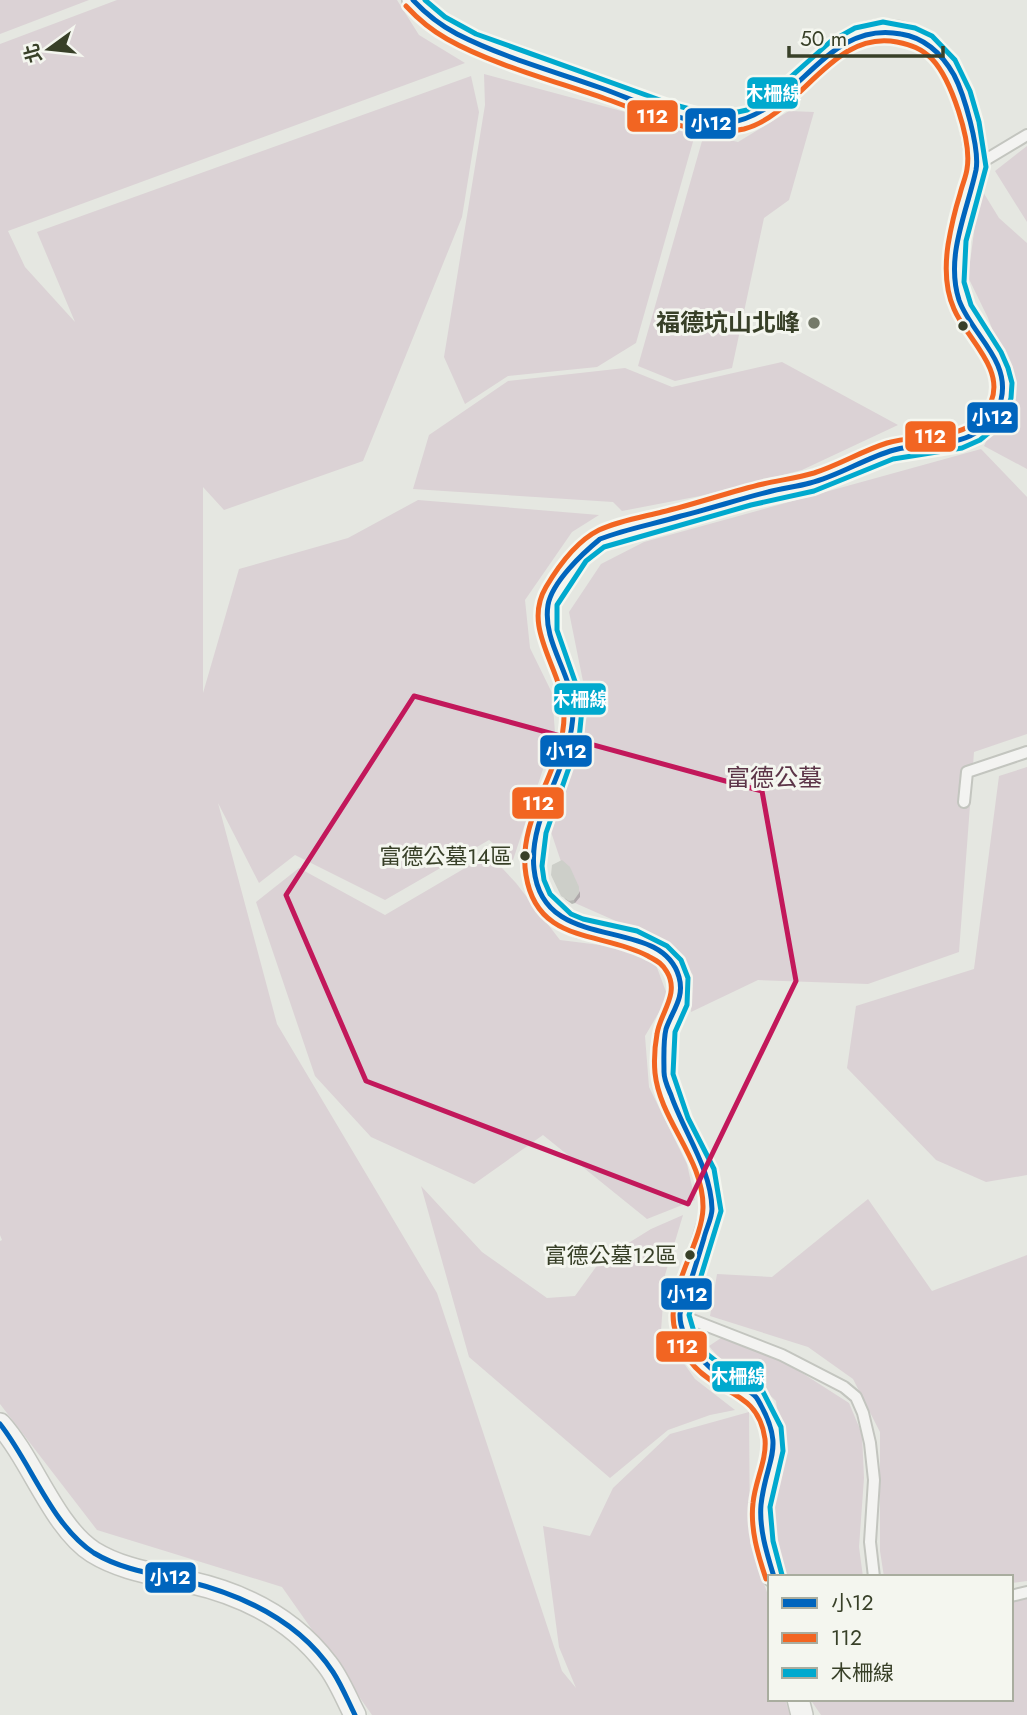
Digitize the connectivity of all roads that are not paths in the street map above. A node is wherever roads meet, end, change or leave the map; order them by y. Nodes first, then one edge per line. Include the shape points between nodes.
1 (413, 0) edge
2 (1027, 135) edge
3 (977, 165) junction
4 (1027, 752) edge
5 (964, 803) dead end
6 (680, 1315) junction
7 (0, 1424) edge
8 (773, 1575) edge
9 (874, 1575) edge
10 (355, 1715) edge

1 - 3 street via 443,28 473,42 666,110 722,124 762,111 846,41 891,30 914,36 933,47 950,66 971,126
2 - 3 lane
3 - 6 street via 964,212 955,278 963,307 1000,375 1003,395 984,427 948,442 889,451 806,484 612,534 580,555 548,603 548,632 570,692 573,721 537,831 536,883 543,899 560,916 580,927 634,939 663,954 680,980 679,1003 666,1030 664,1075 680,1121 706,1172 712,1211
4 - 5 lane via 967,772
6 - 8 street via 700,1360 756,1396 773,1430 774,1450 761,1506 764,1543
6 - 9 lane via 782,1355 856,1398 870,1443 874,1480 870,1542
7 - 10 street via 66,1524 91,1550 120,1566 247,1600 296,1630 328,1665

